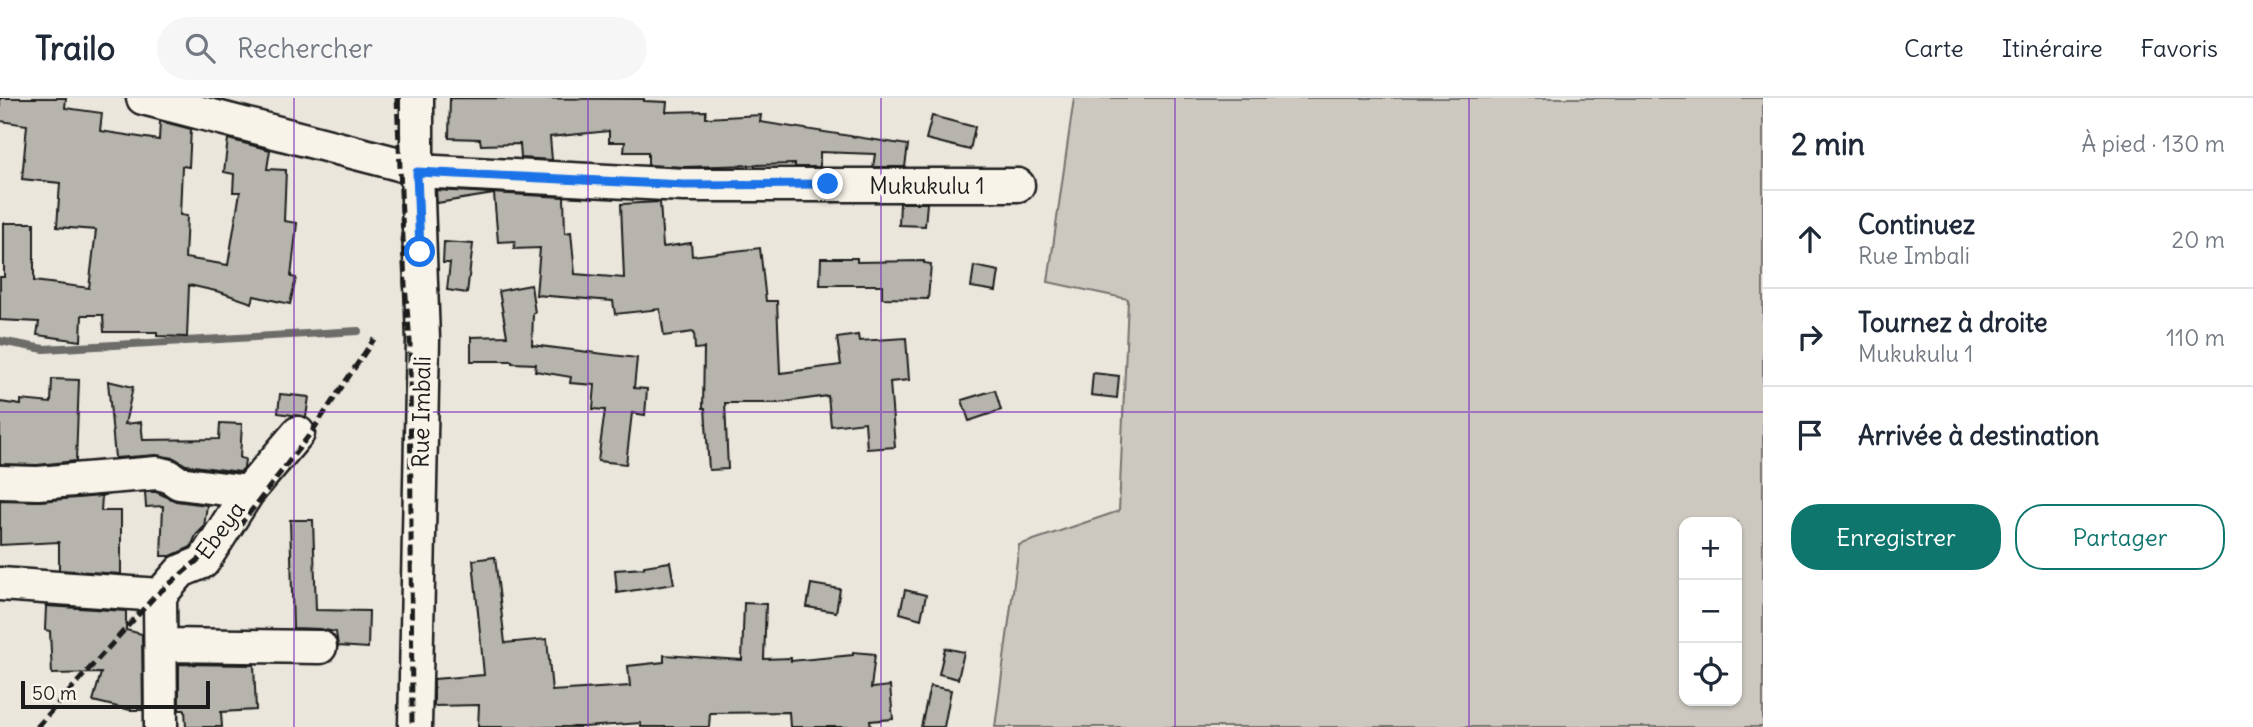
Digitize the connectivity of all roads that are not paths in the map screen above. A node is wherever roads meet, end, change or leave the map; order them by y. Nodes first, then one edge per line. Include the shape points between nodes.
1 (143, 98) edge
2 (417, 98) edge
3 (417, 172) junction
4 (1018, 186) dead end
5 (298, 433) dead end
6 (0, 482) edge
7 (248, 492) junction
8 (0, 584) edge
9 (160, 595) junction
10 (161, 645) junction
11 (320, 647) dead end
12 (160, 727) edge
13 (415, 727) edge

1 - 3 street, Mukukulu 1
2 - 3 street, Rue Imbali
3 - 4 street, Mukukulu 1 via 684,185
3 - 13 street, Rue Imbali via 423,339
5 - 7 street, Ebeya
6 - 7 street via 157,473 179,483
7 - 9 street, Ebeya via 203,562 181,571
8 - 9 street
9 - 10 street
10 - 11 street
10 - 12 street

